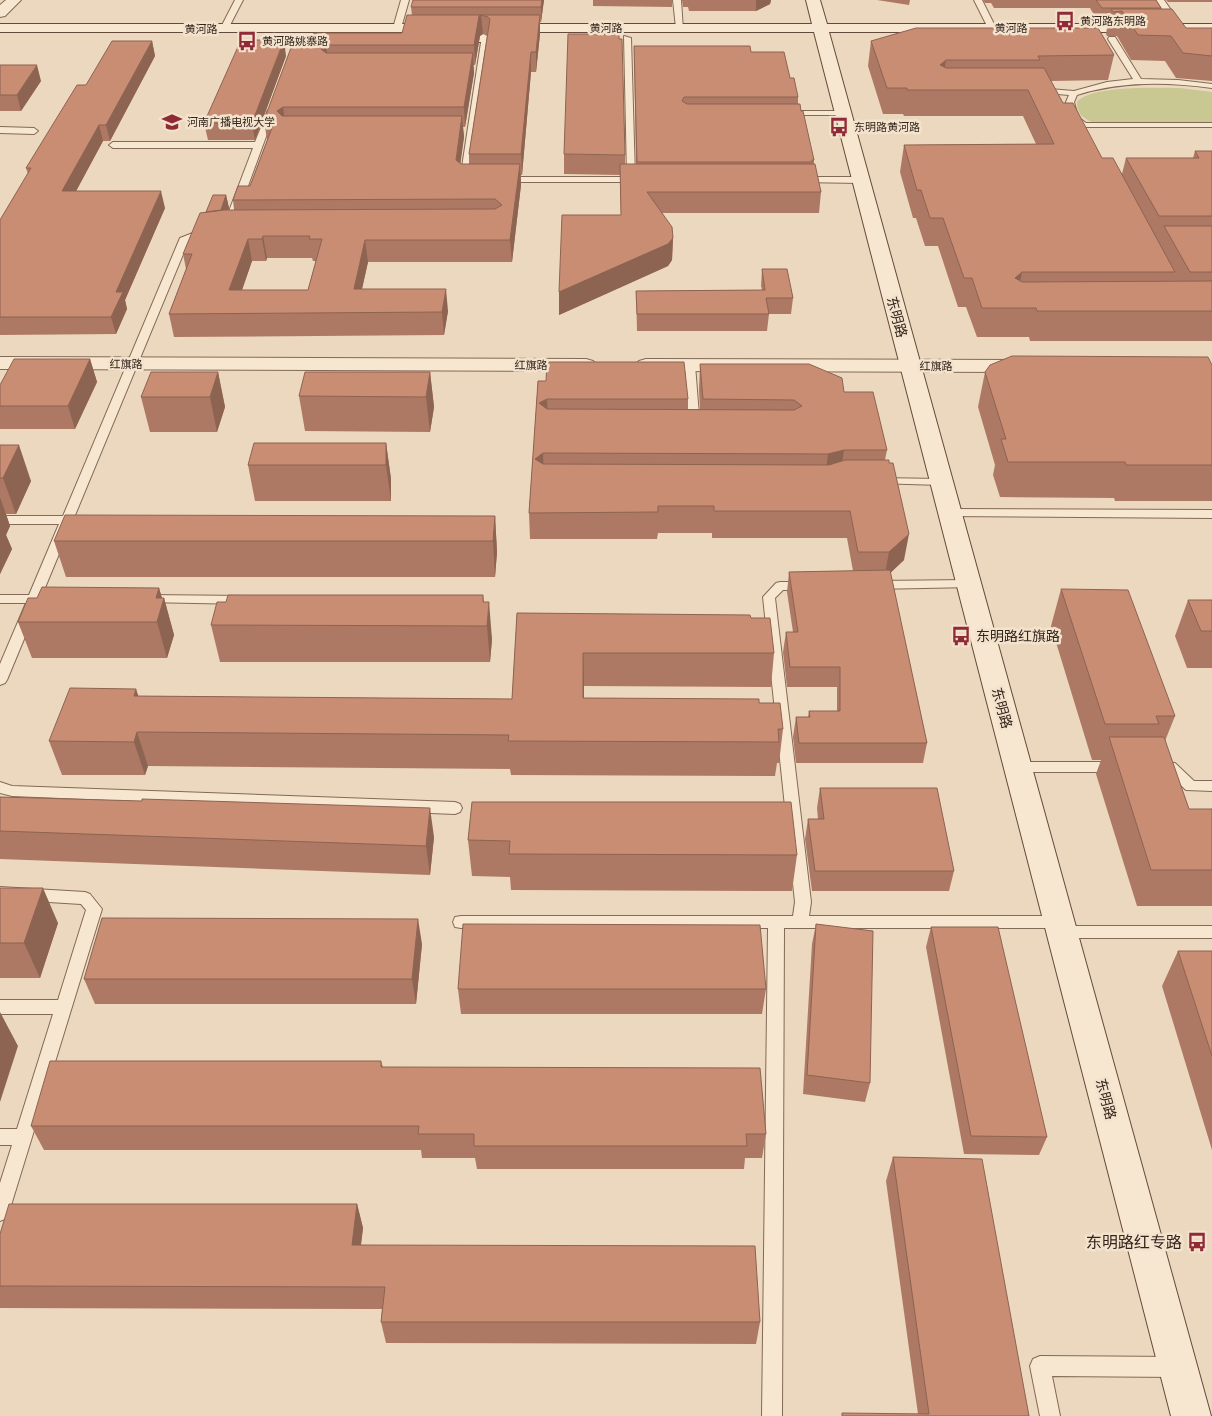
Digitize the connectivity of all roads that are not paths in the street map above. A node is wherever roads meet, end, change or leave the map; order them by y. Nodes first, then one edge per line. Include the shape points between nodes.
1 (14, 0) edge
2 (239, 0) edge
3 (405, 0) edge
4 (677, 0) edge
5 (813, 0) edge
6 (978, 0) edge
7 (1160, 0) edge
8 (0, 13) edge
9 (0, 28) edge
10 (397, 28) junction
11 (680, 28) junction
12 (992, 28) junction
13 (1180, 28) junction
14 (1212, 28) edge
15 (224, 29) junction
16 (822, 33) junction
17 (0, 38) edge
18 (484, 38) junction
19 (627, 38) junction
20 (1112, 39) junction
21 (1212, 39) edge
22 (1138, 82) junction
23 (1212, 86) edge
24 (1024, 90) edge
25 (1074, 94) junction
26 (275, 101) edge
27 (775, 113) edge
28 (843, 113) junction
29 (1084, 124) junction
30 (1212, 125) edge
31 (0, 130) edge
32 (34, 130) dead end
33 (1088, 137) edge
34 (112, 145) dead end
35 (258, 145) junction
36 (473, 180) edge
37 (493, 180) edge
38 (631, 180) junction
39 (651, 180) edge
40 (791, 180) edge
41 (861, 180) junction
42 (0, 363) edge
43 (132, 364) junction
44 (690, 365) junction
45 (910, 366) junction
46 (1046, 366) edge
47 (695, 431) edge
48 (868, 481) edge
49 (941, 482) junction
50 (950, 513) junction
51 (1212, 514) edge
52 (0, 520) edge
53 (66, 520) junction
54 (968, 584) junction
55 (820, 585) edge
56 (859, 585) edge
57 (0, 599) edge
58 (34, 599) junction
59 (54, 599) edge
60 (132, 599) edge
61 (260, 600) edge
62 (0, 680) edge
63 (1018, 766) junction
64 (1212, 786) edge
65 (0, 787) edge
66 (455, 808) dead end
67 (0, 893) edge
68 (461, 922) dead end
69 (776, 922) junction
70 (800, 922) junction
71 (1060, 927) junction
72 (1212, 932) edge
73 (0, 1007) edge
74 (64, 1007) junction
75 (0, 1137) edge
76 (24, 1137) junction
77 (0, 1212) edge
78 (1178, 1367) junction
79 (772, 1416) edge
80 (1050, 1416) edge
81 (1190, 1416) edge

1 - 8 main road
2 - 15 lane
3 - 10 lane
4 - 11 lane
5 - 16 main road, 东明路
6 - 12 lane
7 - 13 lane
9 - 15 main road, 黄河路
10 - 11 main road, 黄河路
10 - 15 main road, 黄河路
11 - 16 main road, 黄河路
12 - 13 main road, 黄河路
12 - 16 main road, 黄河路
13 - 14 main road, 黄河路
16 - 19 main road, 黄河路
16 - 20 main road, 黄河路
16 - 28 main road, 东明路
17 - 18 main road, 黄河路
18 - 19 main road, 黄河路
18 - 36 lane via 475,69 466,132 463,180
19 - 38 lane
20 - 21 main road, 黄河路
20 - 22 lane
22 - 23 lane
22 - 25 lane via 1106,85
24 - 25 lane
25 - 29 lane via 1071,109 1074,118
26 - 35 lane
27 - 28 lane
28 - 41 main road, 东明路
29 - 30 lane
29 - 33 lane
31 - 32 lane
34 - 35 lane
35 - 43 lane via 232,226 202,231 185,238
37 - 38 lane
38 - 39 lane
40 - 41 lane
41 - 45 main road, 东明路
42 - 43 main road, 红旗路
43 - 44 main road, 红旗路
43 - 53 lane
44 - 45 main road, 红旗路
44 - 47 lane
45 - 46 main road, 红旗路
45 - 49 main road, 东明路
48 - 49 lane
49 - 50 main road, 东明路
50 - 51 lane
50 - 54 main road, 东明路
52 - 53 lane
53 - 58 lane
54 - 56 lane
54 - 63 main road, 东明路
55 - 70 lane via 780,586 769,596 803,902
57 - 58 lane
58 - 59 lane
58 - 62 lane
60 - 61 lane
63 - 64 lane via 1170,767 1191,786
63 - 71 main road, 东明路
65 - 66 lane via 12,791
67 - 74 lane via 85,898 94,909
68 - 69 lane
69 - 70 lane
69 - 79 lane
70 - 71 lane
71 - 72 lane
71 - 78 main road, 东明路
73 - 74 lane
74 - 76 lane
75 - 76 lane
76 - 77 lane
78 - 80 lane via 1040,1366
78 - 81 main road, 东明路

